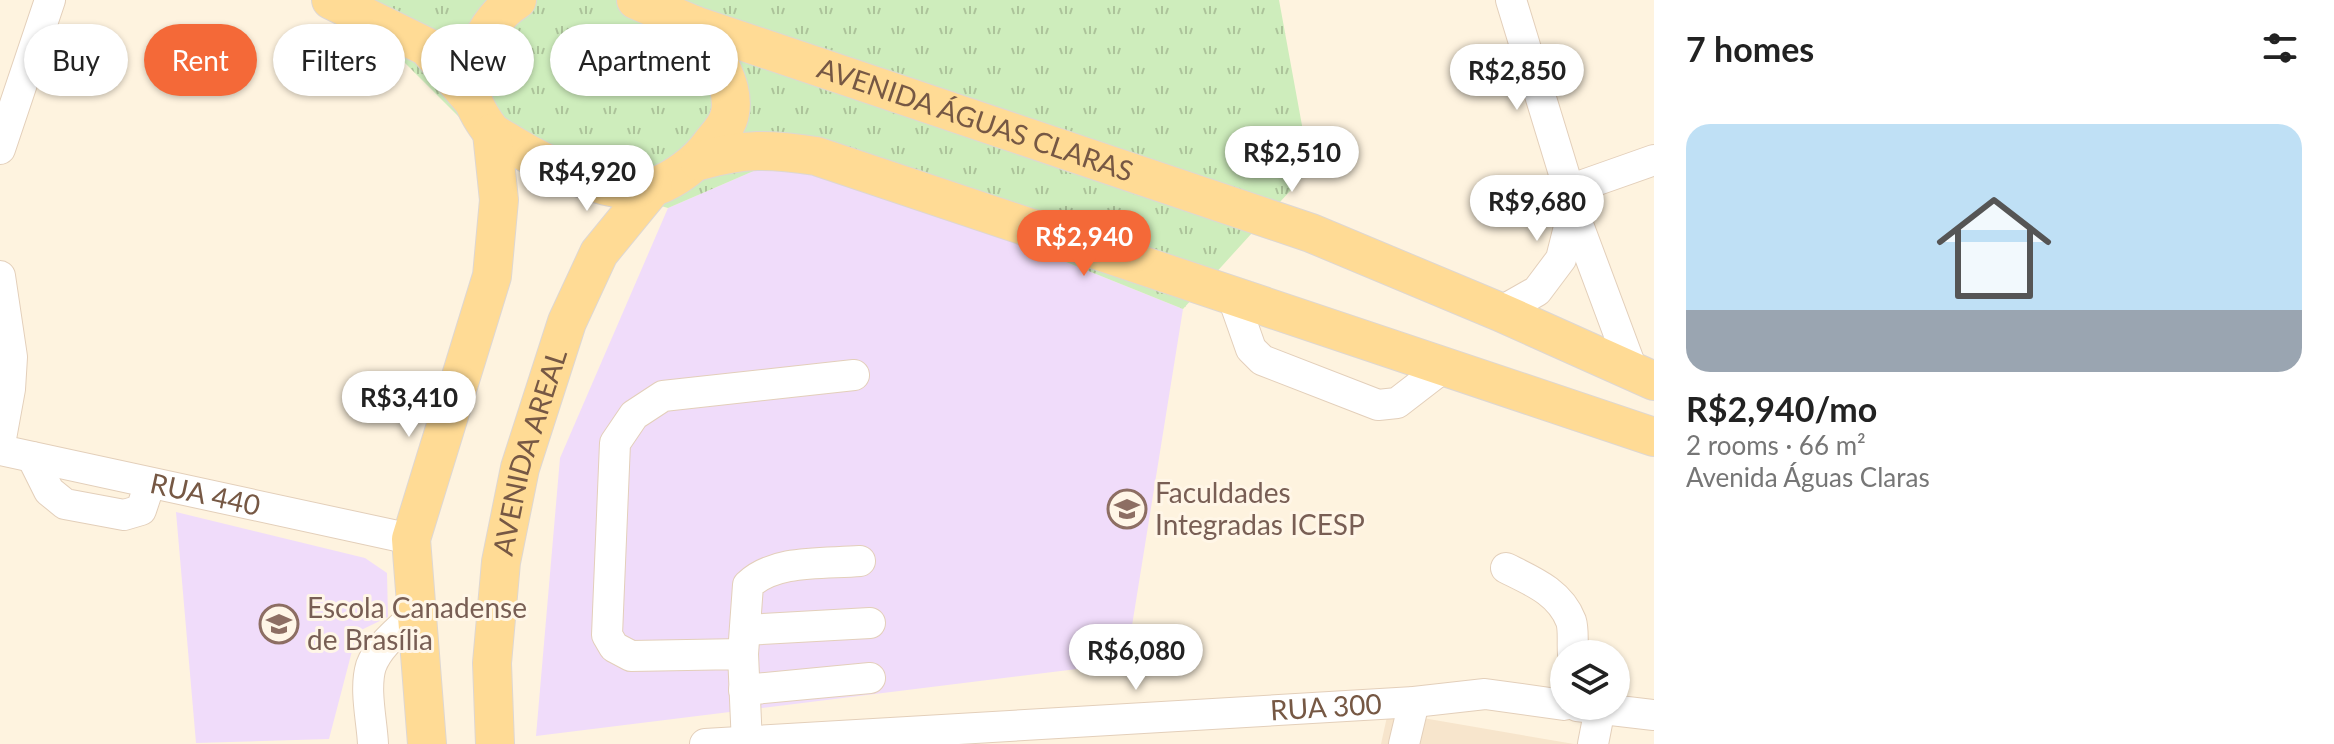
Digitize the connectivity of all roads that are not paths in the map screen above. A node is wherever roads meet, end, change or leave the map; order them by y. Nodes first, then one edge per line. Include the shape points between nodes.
1 (50, 0) edge
2 (331, 0) edge
3 (517, 0) edge
4 (636, 0) edge
5 (1518, 3) edge
6 (692, 24) edge
7 (738, 40) edge
8 (729, 96) edge
9 (473, 101) junction
10 (492, 133) junction
11 (0, 149) edge
12 (1654, 160) edge
13 (699, 161) junction
14 (653, 187) junction
15 (1571, 200) junction
16 (0, 276) edge
17 (1232, 295) junction
18 (1500, 312) junction
19 (1445, 366) junction
20 (854, 375) dead end
21 (1643, 376) edge
22 (1578, 411) junction
23 (1654, 437) edge
24 (0, 444) edge
25 (0, 450) edge
26 (411, 539) junction
27 (860, 561) dead end
28 (1506, 568) dead end
29 (418, 612) junction
30 (870, 623) dead end
31 (1572, 640) edge
32 (744, 642) junction
33 (870, 678) dead end
34 (744, 690) junction
35 (1414, 702) junction
36 (1550, 703) edge
37 (1630, 712) edge
38 (1654, 715) edge
39 (1590, 720) edge
40 (1128, 732) edge
41 (970, 737) edge
42 (747, 742) edge
43 (373, 744) edge
44 (427, 744) edge
45 (495, 744) edge
46 (705, 744) edge
47 (1404, 744) edge
48 (1593, 744) edge

1 - 11 street
2 - 9 main road via 427,47
3 - 9 main road via 503,9 478,48
4 - 6 main road, AVENIDA ÁGUAS CLARAS
5 - 15 street
7 - 18 main road, AVENIDA ÁGUAS CLARAS via 1311,233
8 - 13 main road via 730,114
9 - 10 main road
10 - 14 main road via 538,160 599,184
10 - 26 main road via 499,200 492,276
12 - 15 street
13 - 14 main road
13 - 17 main road via 732,151 769,149 816,156
14 - 45 main road, AVENIDA AREAL via 599,253 567,322 520,468 501,562 492,663
15 - 18 street via 1561,259 1537,291
15 - 21 street
16 - 24 street via 12,357
17 - 19 main road
17 - 19 street via 1251,349 1262,360 1378,405 1397,403
18 - 21 main road, AVENIDA ÁGUAS CLARAS
19 - 22 main road
20 - 32 street via 663,396 634,415 615,443 607,635 614,647 631,656
21 - 22 main road via 1616,401
22 - 23 main road
25 - 26 street, RUA 440
26 - 29 main road
27 - 32 street via 774,568 758,575 748,585
28 - 31 street via 1543,586 1557,600 1571,622
29 - 43 street via 383,646 371,667
29 - 44 main road
30 - 32 street
32 - 34 street
33 - 34 street
34 - 42 street
35 - 36 street, RUA 300 via 1485,694
35 - 40 street, RUA 300
35 - 47 street
37 - 38 street
39 - 48 street
40 - 41 street, RUA 300
41 - 42 street, RUA 300
42 - 46 street, RUA 300

